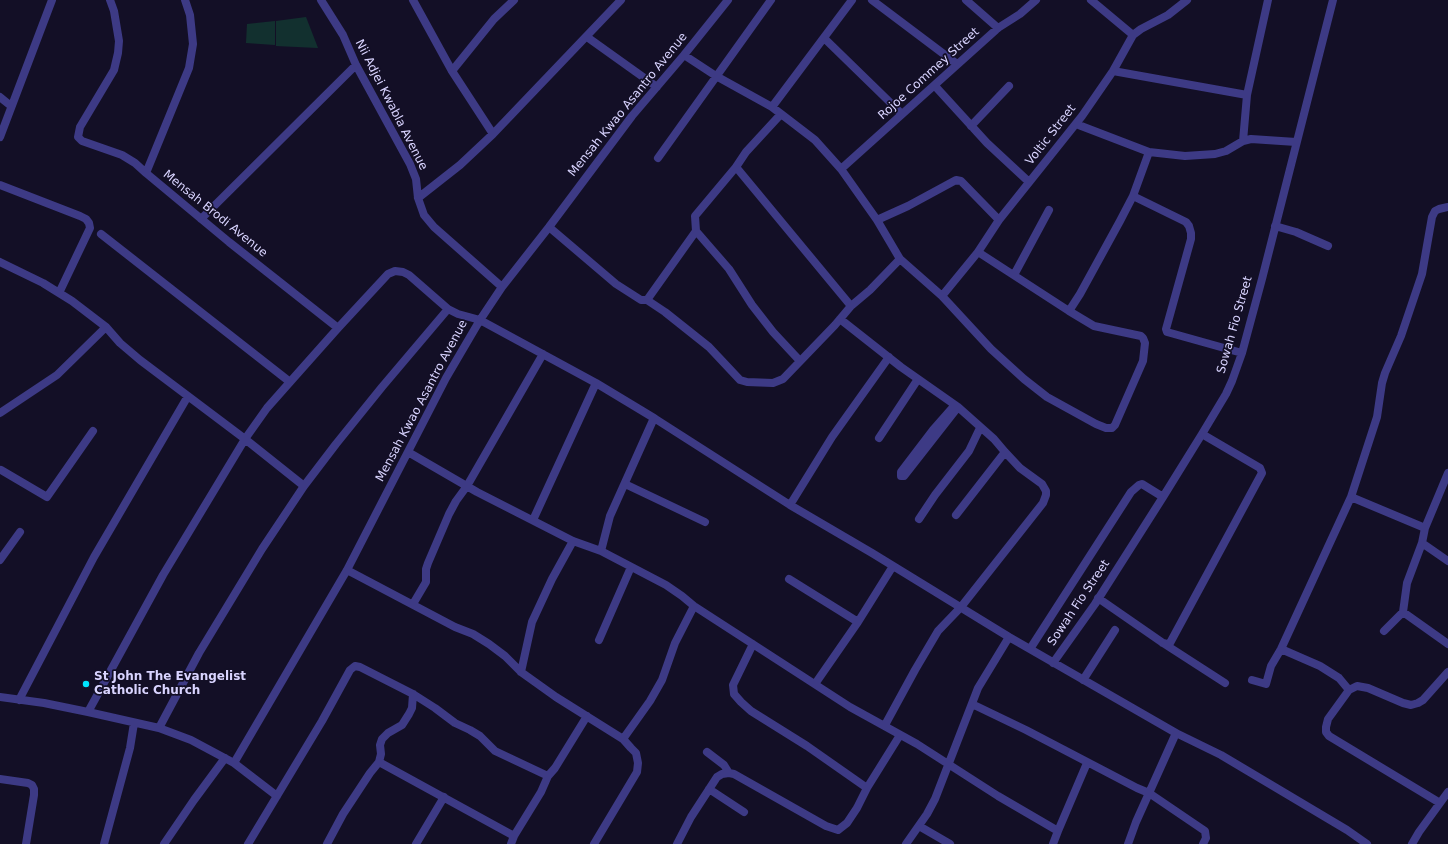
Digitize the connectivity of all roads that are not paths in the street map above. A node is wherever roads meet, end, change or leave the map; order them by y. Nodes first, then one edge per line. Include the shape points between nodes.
1 (52, 0) edge
2 (110, 0) edge
3 (185, 0) edge
4 (321, 0) edge
5 (412, 0) edge
6 (514, 0) edge
7 (621, 0) edge
8 (728, 0) edge
9 (771, 0) edge
10 (852, 0) edge
11 (872, 0) edge
12 (966, 0) edge
13 (1036, 0) edge
14 (1091, 0) edge
15 (1187, 0) edge
16 (1268, 0) edge
17 (1324, 0) edge
18 (1333, 0) edge
19 (998, 28) junction
20 (1133, 35) junction
21 (587, 37) junction
22 (824, 38) junction
23 (684, 55) junction
24 (957, 64) junction
25 (356, 65) junction
26 (452, 71) junction
27 (1113, 71) junction
28 (716, 76) junction
29 (935, 86) junction
30 (1008, 86) dead end
31 (657, 87) junction
32 (1247, 95) junction
33 (0, 97) edge
34 (12, 106) junction
35 (772, 107) junction
36 (781, 114) junction
37 (902, 114) junction
38 (1076, 124) junction
39 (971, 126) junction
40 (493, 134) junction
41 (0, 137) edge
42 (1243, 141) junction
43 (1296, 142) junction
44 (1149, 152) junction
45 (658, 158) dead end
46 (736, 167) junction
47 (841, 168) junction
48 (146, 173) junction
49 (1029, 182) junction
50 (0, 185) edge
51 (1133, 196) junction
52 (418, 198) junction
53 (1448, 208) edge
54 (1049, 210) dead end
55 (201, 219) junction
56 (877, 220) junction
57 (999, 220) junction
58 (1275, 226) junction
59 (549, 227) junction
60 (696, 231) junction
61 (102, 234) dead end
62 (1328, 246) dead end
63 (978, 252) junction
64 (900, 259) junction
65 (0, 262) edge
66 (1014, 275) junction
67 (502, 287) junction
68 (59, 293) junction
69 (942, 296) junction
70 (647, 300) junction
71 (851, 306) junction
72 (448, 309) junction
73 (1069, 311) junction
74 (840, 319) junction
75 (480, 320) junction
76 (106, 327) junction
77 (338, 328) junction
78 (1242, 353) junction
79 (543, 354) junction
80 (889, 357) junction
81 (800, 361) junction
82 (918, 379) junction
83 (290, 382) junction
84 (596, 383) junction
85 (188, 396) junction
86 (956, 406) junction
87 (0, 413) edge
88 (654, 418) junction
89 (980, 428) junction
90 (93, 432) dead end
91 (1202, 434) junction
92 (245, 438) junction
93 (879, 438) dead end
94 (921, 449) dead end
95 (408, 452) junction
96 (1004, 452) junction
97 (0, 470) edge
98 (1448, 473) edge
99 (625, 484) junction
100 (304, 486) junction
101 (468, 486) junction
102 (1163, 497) junction
103 (1351, 497) junction
104 (790, 505) junction
105 (956, 515) dead end
106 (919, 519) dead end
107 (533, 520) junction
108 (705, 522) dead end
109 (1425, 528) junction
110 (20, 532) dead end
111 (573, 541) junction
112 (1422, 543) junction
113 (601, 551) junction
114 (0, 560) edge
115 (1448, 561) edge
116 (631, 566) junction
117 (893, 566) junction
118 (347, 570) junction
119 (789, 579) dead end
120 (1098, 598) junction
121 (413, 604) junction
122 (694, 606) junction
123 (961, 607) junction
124 (1403, 612) junction
125 (858, 622) junction
126 (1115, 630) dead end
127 (1384, 631) dead end
128 (1009, 637) junction
129 (599, 640) dead end
130 (1163, 643) junction
131 (753, 644) junction
132 (1448, 644) edge
133 (1030, 649) junction
134 (1281, 649) junction
135 (1053, 663) junction
136 (521, 672) junction
137 (1448, 672) edge
138 (1083, 680) junction
139 (1252, 680) dead end
140 (1225, 683) dead end
141 (814, 684) junction
142 (1349, 690) junction
143 (413, 694) junction
144 (0, 697) edge
145 (19, 700) junction
146 (972, 704) junction
147 (88, 712) junction
148 (587, 716) junction
149 (134, 723) junction
150 (885, 726) junction
151 (159, 728) junction
152 (1176, 733) junction
153 (900, 735) junction
154 (623, 738) junction
155 (707, 752) dead end
156 (226, 758) junction
157 (379, 762) junction
158 (234, 763) junction
159 (1087, 763) junction
160 (948, 765) junction
161 (729, 773) junction
162 (548, 776) junction
163 (0, 779) edge
164 (867, 788) junction
165 (709, 789) junction
166 (1149, 793) junction
167 (1448, 794) edge
168 (277, 796) junction
169 (444, 797) junction
170 (1440, 803) junction
171 (744, 812) dead end
172 (919, 826) junction
173 (1058, 831) junction
174 (514, 836) junction
175 (679, 843) edge
176 (26, 844) edge
177 (104, 844) edge
178 (164, 844) edge
179 (248, 844) edge
180 (327, 844) edge
181 (416, 844) edge
182 (511, 844) edge
183 (594, 844) edge
184 (906, 844) edge
185 (950, 844) edge
186 (1054, 844) edge
187 (1128, 844) edge
188 (1203, 844) edge
189 (1368, 844) edge
190 (1412, 844) edge

1 - 34 street
2 - 48 street via 119,41 116,64 80,127 78,137 82,141 122,155
3 - 48 street, Mensah Brodi Avenue via 190,15 193,44 189,68
4 - 25 street, Nii Adjei Kwabla Avenue
5 - 26 street
6 - 26 street via 494,19
7 - 21 street
8 - 23 street, Mensah Kwao Asantro Avenue
9 - 28 street
10 - 22 street
11 - 24 street
12 - 19 street
13 - 19 street, Rojoe Commey Street
14 - 20 street
15 - 20 street, Voltic Street via 1168,16
16 - 32 street
17 - 18 street
18 - 43 street, Sowah Fio Street
19 - 24 street, Rojoe Commey Street
20 - 27 street, Voltic Street
21 - 31 street
21 - 40 street
22 - 35 street
22 - 37 street
23 - 28 street
23 - 31 street, Mensah Kwao Asantro Avenue
24 - 29 street, Rojoe Commey Street
25 - 52 street, Nii Adjei Kwabla Avenue via 410,164 416,179
25 - 55 street
26 - 40 street
27 - 32 street
27 - 38 street, Voltic Street
28 - 35 street
28 - 45 street
29 - 37 street, Rojoe Commey Street
29 - 39 street
30 - 39 street
31 - 59 street, Mensah Kwao Asantro Avenue via 628,121
32 - 42 street
33 - 34 street
34 - 41 street
35 - 36 street
36 - 46 street via 746,152
36 - 47 street via 815,140
37 - 47 street, Rojoe Commey Street
38 - 44 street
38 - 49 street, Voltic Street
39 - 49 street
40 - 52 street
42 - 43 street via 1256,139
42 - 44 street via 1215,154 1179,156
43 - 58 street, Sowah Fio Street
44 - 51 street
46 - 60 street via 695,216
46 - 71 street
47 - 56 street
48 - 55 street, Mensah Brodi Avenue
49 - 57 street, Voltic Street
50 - 68 street via 80,216 89,223 90,228
51 - 73 street
51 - 78 street via 1186,222 1191,233 1166,332
52 - 67 street, Nii Adjei Kwabla Avenue via 424,215 434,227
53 - 103 street via 1435,211 1432,217 1422,274 1402,336 1385,373 1377,417
54 - 66 street
55 - 77 street, Mensah Brodi Avenue
56 - 57 street via 956,180
56 - 64 street
57 - 63 street, Voltic Street
58 - 62 street
58 - 78 street, Sowah Fio Street
59 - 67 street, Mensah Kwao Asantro Avenue
59 - 70 street via 616,284 641,300
60 - 70 street
60 - 81 street via 729,269 773,332
61 - 83 street
63 - 66 street
63 - 69 street, Voltic Street
64 - 69 street
64 - 71 street
65 - 68 street
66 - 73 street
67 - 75 street, Mensah Kwao Asantro Avenue
68 - 76 street
69 - 73 street via 991,348 1047,397 1096,424 1112,428 1143,361 1145,343 1142,336 1094,326
70 - 81 street via 709,347 740,380 773,383 782,379
71 - 74 street
72 - 75 street
72 - 77 street via 409,275 395,271 388,274
72 - 100 street
74 - 80 street
74 - 81 street
75 - 79 street
75 - 95 street, Mensah Kwao Asantro Avenue via 446,378
76 - 85 street via 120,343
76 - 87 street via 57,375
77 - 83 street
78 - 91 street, Sowah Fio Street via 1226,394
79 - 84 street
79 - 101 street
80 - 82 street
80 - 104 street via 832,437
82 - 86 street
82 - 93 street
83 - 92 street
84 - 88 street
84 - 107 street
85 - 92 street
85 - 145 street via 94,556
86 - 89 street
86 - 94 street
88 - 99 street
88 - 104 street
89 - 96 street via 994,439
89 - 106 street via 969,451
90 - 97 street via 47,497
91 - 102 street, Sowah Fio Street
91 - 130 street via 1260,468 1262,473 1170,643
92 - 100 street
92 - 147 street via 163,575
95 - 101 street
95 - 118 street, Mensah Kwao Asantro Avenue
96 - 105 street
96 - 123 street via 1042,484 1046,494 1043,503
98 - 109 street
99 - 108 street
99 - 113 street via 610,516
100 - 151 street via 262,549 199,653
101 - 107 street
101 - 121 street via 449,514 428,563 426,582
102 - 120 street, Sowah Fio Street
102 - 133 street via 1142,484 1131,492
103 - 109 street
103 - 134 street
104 - 117 street
107 - 111 street
109 - 112 street
110 - 114 street
111 - 113 street
111 - 136 street via 552,578 532,622
112 - 115 street
112 - 124 street via 1406,582
113 - 116 street
116 - 122 street via 666,585
116 - 129 street
117 - 123 street
117 - 125 street
118 - 121 street
118 - 158 street, Mensah Kwao Asantro Avenue
119 - 125 street
120 - 130 street
120 - 135 street, Sowah Fio Street
121 - 136 street via 489,644
122 - 131 street
122 - 154 street via 675,643 662,680
123 - 128 street
123 - 150 street via 935,636
124 - 127 street
124 - 132 street
125 - 141 street
126 - 138 street
128 - 133 street
128 - 146 street via 978,688
130 - 140 street
131 - 141 street
131 - 164 street via 732,685 734,694 751,711 808,746
133 - 135 street
134 - 139 street via 1271,666 1266,684
134 - 142 street via 1339,678
135 - 138 street
136 - 148 street
137 - 142 street via 1423,700 1411,705 1362,686
138 - 152 street
141 - 150 street
142 - 170 street via 1328,719 1326,732 1329,736
143 - 157 street via 412,708 402,725 382,739
143 - 162 street via 455,723 480,736 495,751
143 - 168 street via 355,666 350,670
144 - 145 street
145 - 147 street
146 - 159 street
146 - 160 street
147 - 149 street
148 - 154 street
148 - 162 street
149 - 151 street
149 - 177 street via 130,748
150 - 153 street
151 - 156 street via 191,740
152 - 166 street
152 - 189 street via 1221,755
153 - 160 street
153 - 164 street
154 - 183 street via 636,754 636,772
155 - 161 street via 724,765
156 - 158 street
156 - 178 street
157 - 169 street
157 - 180 street via 343,814
158 - 168 street
159 - 166 street
159 - 173 street
160 - 172 street via 935,799
160 - 173 street
161 - 164 street via 826,826 838,830 847,823
161 - 165 street via 717,777
162 - 174 street
163 - 176 street via 28,783 34,789
165 - 171 street
165 - 175 street via 691,817
166 - 187 street
166 - 188 street via 1205,831 1206,838
167 - 170 street
168 - 179 street
169 - 174 street
169 - 181 street
170 - 190 street
172 - 184 street
172 - 185 street
173 - 186 street
174 - 182 street

